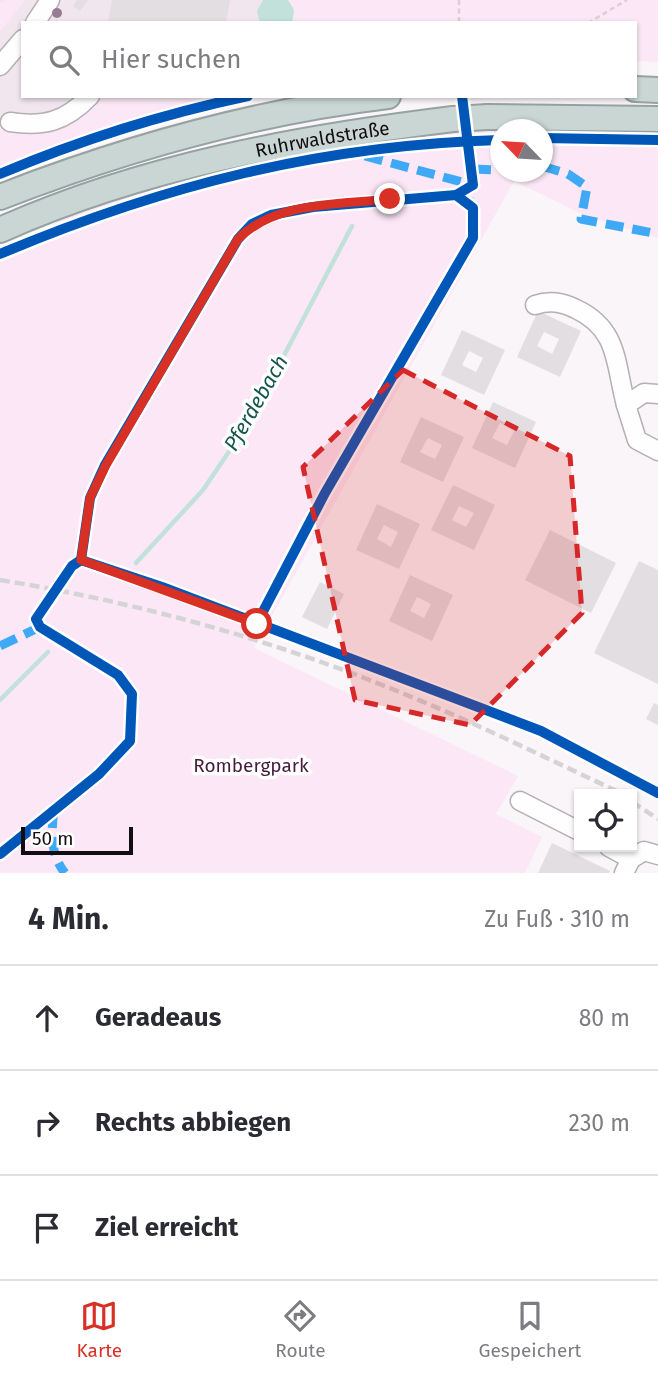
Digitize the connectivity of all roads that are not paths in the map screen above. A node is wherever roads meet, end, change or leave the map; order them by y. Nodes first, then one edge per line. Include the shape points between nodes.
1 (50, 0) edge
2 (36, 21) edge
3 (21, 40) edge
4 (0, 65) edge
5 (637, 89) edge
6 (658, 90) edge
7 (88, 98) edge
8 (376, 98) edge
9 (658, 119) edge
10 (10, 122) dead end
11 (0, 197) edge
12 (0, 230) edge
13 (535, 305) dead end
14 (658, 394) edge
15 (626, 405) junction
16 (658, 451) edge
17 (520, 801) dead end
18 (574, 828) edge
19 (614, 852) edge
20 (658, 855) edge
21 (627, 866) edge

1 - 2 lane
3 - 4 lane
5 - 6 highway
7 - 10 lane via 75,111 36,126
8 - 11 highway, Ruhrwaldstraße via 240,120 179,136 87,163
9 - 12 highway, Ruhrwaldstraße, bridge via 595,116 460,131 359,131 231,154 83,198
13 - 15 lane via 548,301 567,304 605,328
14 - 15 lane via 644,393
15 - 16 lane via 637,440
17 - 18 lane
19 - 21 lane
20 - 21 lane via 644,851

